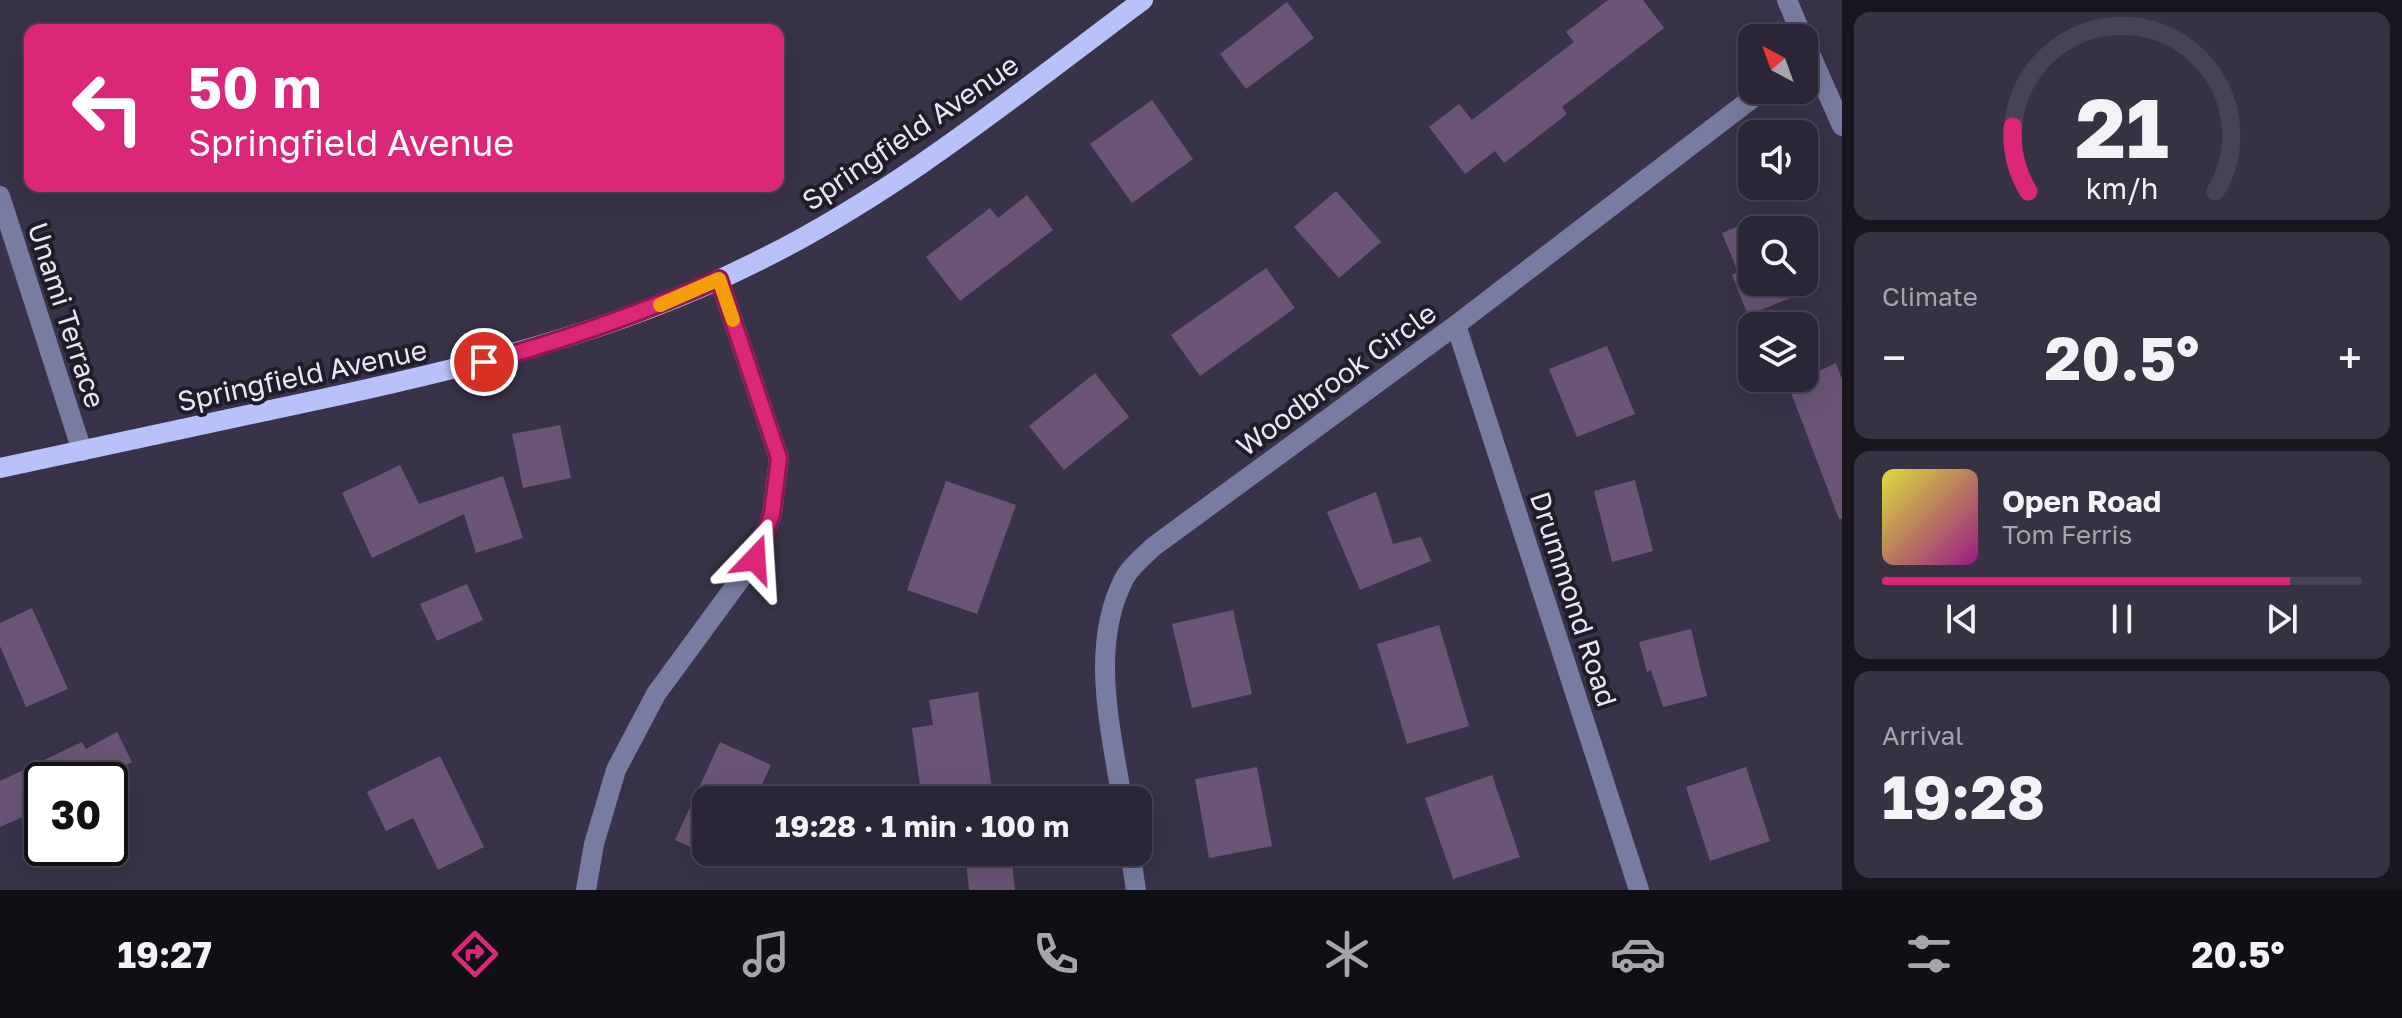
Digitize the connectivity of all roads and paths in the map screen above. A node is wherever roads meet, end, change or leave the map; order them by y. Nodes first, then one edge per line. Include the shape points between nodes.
1 (1143, 0) edge
2 (1787, 0) edge
3 (1796, 24) edge
4 (1818, 75) edge
5 (1745, 104) edge
6 (1842, 126) edge
7 (0, 196) edge
8 (719, 279) junction
9 (1456, 325) junction
10 (82, 451) junction
11 (0, 468) edge
12 (1120, 786) edge
13 (1132, 866) edge
14 (586, 890) edge
15 (1136, 890) edge
16 (1639, 890) edge

1 - 8 main road, Springfield Avenue via 881,191
2 - 3 street
4 - 6 street
5 - 9 street, Woodbrook Circle
7 - 10 street, Unami Terrace
8 - 10 main road, Springfield Avenue via 578,336 460,369
8 - 14 street via 779,458 772,514 755,559 656,694 616,770
9 - 12 street, Woodbrook Circle via 1153,547 1124,577 1111,619 1103,681
9 - 16 street, Drummond Road
10 - 11 main road, Springfield Avenue
13 - 15 street

